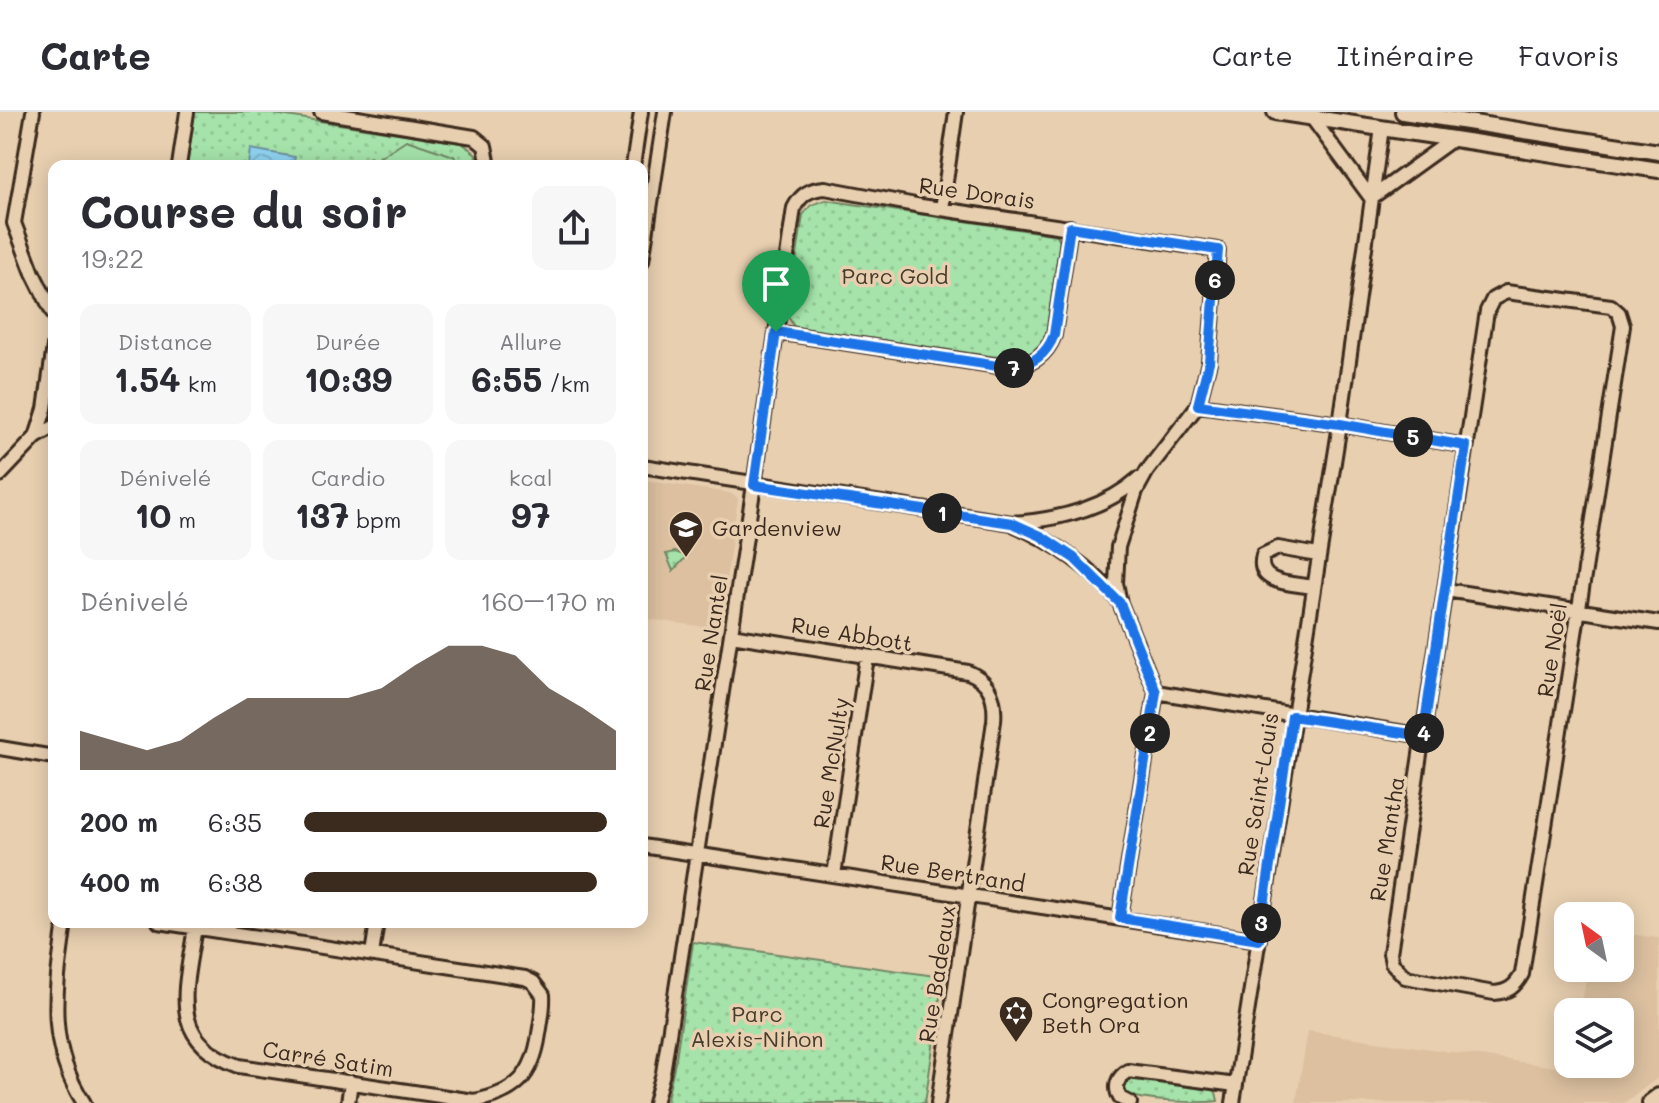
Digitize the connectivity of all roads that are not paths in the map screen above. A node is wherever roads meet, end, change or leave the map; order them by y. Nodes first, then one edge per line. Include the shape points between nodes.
1 (33, 112) edge
2 (187, 112) edge
3 (641, 112) edge
4 (665, 112) edge
5 (956, 112) edge
6 (1275, 112) edge
7 (1384, 112) edge
8 (1403, 112) edge
9 (330, 113) edge
10 (1312, 118) junction
11 (1382, 128) junction
12 (1453, 139) junction
13 (1659, 144) edge
14 (1658, 152) edge
15 (180, 160) edge
16 (488, 160) edge
17 (634, 160) edge
18 (1657, 170) edge
19 (825, 188) joint
20 (1371, 198) junction
21 (942, 209) junction
22 (0, 220) edge
23 (648, 222) edge
24 (14, 223) junction
25 (1070, 227) junction
26 (1506, 292) joint
27 (48, 303) edge
28 (776, 332) junction
29 (48, 390) edge
30 (1198, 405) junction
31 (1340, 424) junction
32 (48, 430) edge
33 (36, 437) junction
34 (1466, 446) junction
35 (648, 467) edge
36 (1147, 471) junction
37 (0, 475) edge
38 (754, 485) junction
39 (1012, 523) junction
40 (1318, 555) junction
41 (1313, 587) junction
42 (1446, 590) junction
43 (1120, 603) junction
44 (1578, 611) junction
45 (1659, 623) edge
46 (731, 635) junction
47 (867, 657) junction
48 (968, 672) joint
49 (1156, 692) junction
50 (1292, 716) junction
51 (1423, 736) junction
52 (0, 748) edge
53 (48, 756) edge
54 (648, 847) edge
55 (696, 854) junction
56 (834, 875) junction
57 (969, 895) junction
58 (1120, 918) junction
59 (64, 928) edge
60 (195, 928) edge
61 (202, 928) edge
62 (376, 928) edge
63 (1259, 940) junction
64 (372, 954) junction
65 (1398, 971) joint
66 (351, 1082) junction
67 (1236, 1085) junction
68 (1659, 1097) edge
69 (84, 1103) edge
70 (348, 1103) edge
71 (655, 1103) edge
72 (938, 1103) edge
73 (1130, 1103) edge
74 (1233, 1103) edge
75 (1651, 1103) edge

1 - 24 street
2 - 15 street
3 - 17 street
4 - 23 street
5 - 21 street
6 - 10 street
7 - 11 street, Rue Saint-Louis
8 - 14 street
9 - 16 street via 474,137 485,146
10 - 11 street
10 - 20 street
11 - 12 street
11 - 20 street, Rue Saint-Louis
12 - 18 street
12 - 20 street
13 - 14 street
14 - 18 street
19 - 21 street, Rue Dorais
19 - 28 street, Rue Nantel via 805,193 794,208
20 - 31 street, Rue Saint-Louis
21 - 25 street, Rue Dorais
22 - 24 street
24 - 27 street
25 - 28 street via 1054,335 1049,349 1025,366
25 - 30 street, Rue Dorais via 1218,250 1209,362
26 - 34 street, Rue Mantha via 1493,299 1487,311
26 - 44 street, Rue Noël via 1611,306 1623,326
28 - 38 street, Rue Nantel
29 - 33 street
30 - 31 street
30 - 36 street
31 - 34 street
31 - 40 street, Rue Saint-Louis
32 - 33 street
33 - 37 street
34 - 42 street, Rue Mantha
35 - 38 street
36 - 39 street via 1112,498 1089,507
36 - 43 street via 1130,503 1118,547
38 - 39 street
38 - 46 street, Rue Nantel
39 - 43 street via 1074,558
40 - 41 street, Rue Saint-Louis
40 - 41 street via 1278,548 1263,555 1261,564 1265,576
41 - 50 street, Rue Saint-Louis
42 - 44 street
42 - 51 street, Rue Mantha
43 - 49 street
44 - 45 street
44 - 65 street, Rue Noël via 1522,974 1516,985 1494,993 1405,977
46 - 47 street, Rue Abbott
46 - 55 street, Rue Nantel
47 - 48 street, Rue Abbott
47 - 56 street, Rue McNulty
48 - 57 street, Rue Badeaux via 987,685 995,709
49 - 50 street
49 - 58 street
50 - 51 street
50 - 63 street, Rue Saint-Louis
51 - 65 street, Rue Mantha via 1390,953
52 - 53 street
54 - 55 street, Rue Bertrand
55 - 56 street, Rue Bertrand
55 - 71 street, Rue Nantel
56 - 57 street, Rue Bertrand
57 - 58 street, Rue Bertrand
57 - 72 street, Rue Badeaux
58 - 63 street, Rue Bertrand
59 - 69 street via 56,1027 69,1075
60 - 66 street, Carré Satim via 184,1013 203,1046 239,1066
61 - 64 street
62 - 64 street
63 - 67 street, Rue Saint-Louis
64 - 66 street, Carré Satim via 525,978 539,987 544,1005 537,1050 527,1072 509,1090 474,1101
66 - 70 street
67 - 73 street via 1128,1071 1116,1090
67 - 74 street, Rue Saint-Louis
68 - 75 main road

